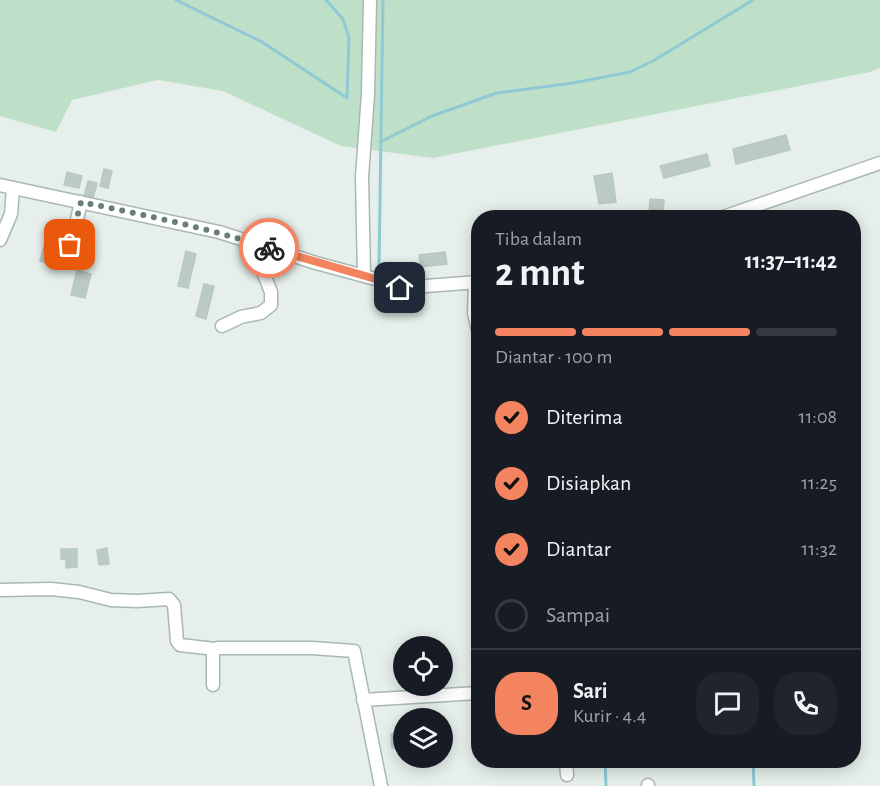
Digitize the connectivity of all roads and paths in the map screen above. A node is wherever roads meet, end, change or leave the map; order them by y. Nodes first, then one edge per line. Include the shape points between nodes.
1 (370, 0) edge
2 (880, 164) edge
3 (0, 185) edge
4 (13, 188) junction
5 (81, 202) junction
6 (744, 210) edge
7 (0, 240) edge
8 (258, 244) junction
9 (59, 258) dead end
10 (364, 276) junction
11 (471, 283) edge
12 (222, 326) dead end
13 (0, 590) edge
14 (215, 649) junction
15 (213, 685) dead end
16 (471, 693) edge
17 (363, 700) junction
18 (566, 768) edge
19 (567, 776) dead end
20 (381, 786) edge

1 - 10 street via 362,177
2 - 6 street
3 - 4 street
4 - 5 street
4 - 7 street via 11,214
5 - 8 street
5 - 9 street via 72,241
8 - 10 street
8 - 12 street via 261,267 271,292 270,305 261,313
10 - 11 street via 400,288
13 - 14 street via 79,592 111,600 169,599 174,604 180,645
14 - 15 street
14 - 17 street via 354,651
16 - 17 street
17 - 20 street
18 - 19 street

